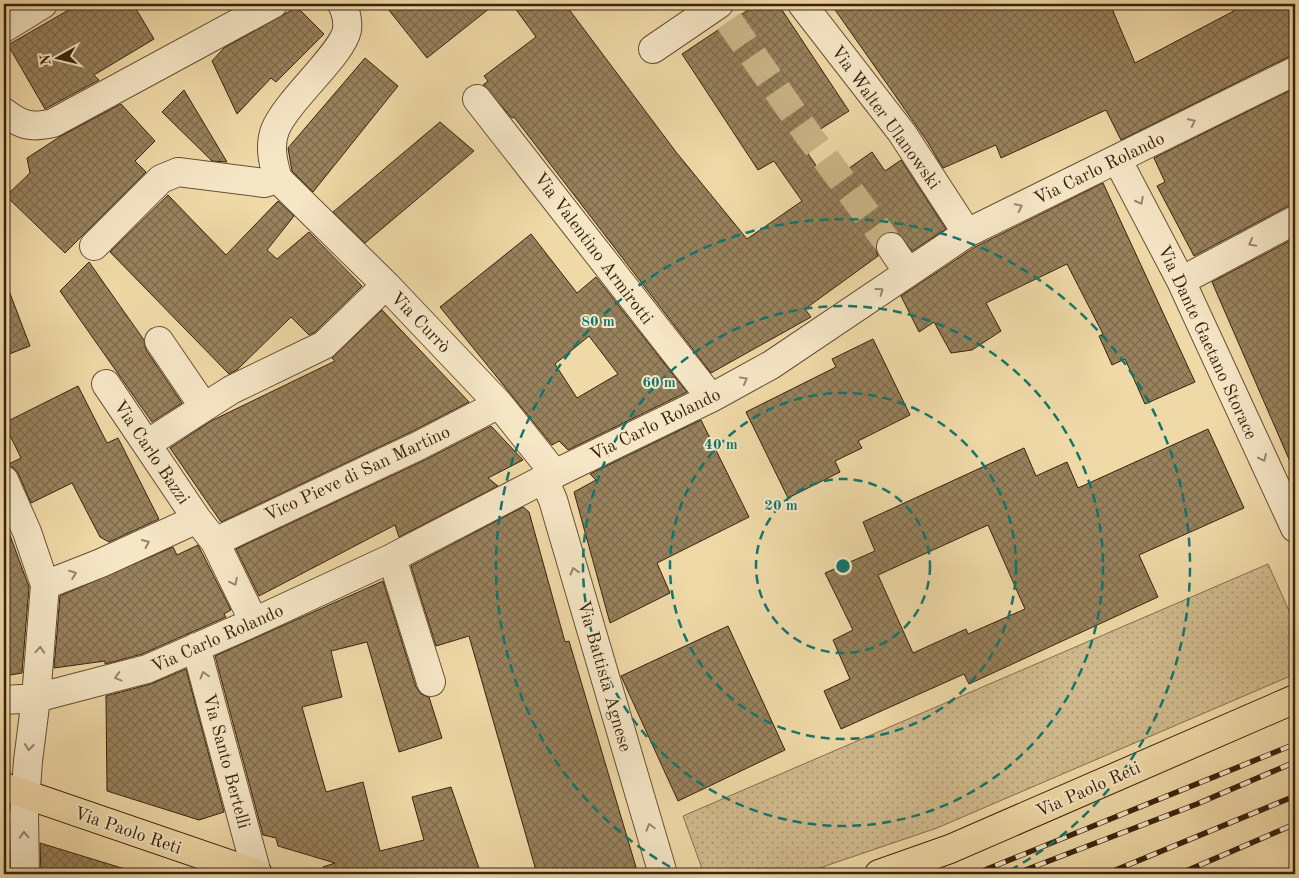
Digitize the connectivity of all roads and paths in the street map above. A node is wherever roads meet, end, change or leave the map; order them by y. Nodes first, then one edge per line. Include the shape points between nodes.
1 (43, 4) edge
2 (273, 4) edge
3 (342, 4) edge
4 (802, 4) edge
5 (721, 10) edge
6 (4, 28) edge
7 (653, 49) dead end
8 (1295, 72) edge
9 (477, 99) dead end
10 (4, 112) edge
11 (1117, 159) junction
12 (278, 179) junction
13 (1295, 220) edge
14 (968, 233) junction
15 (94, 246) dead end
16 (891, 247) tunnel mouth
17 (907, 271) junction
18 (1181, 281) junction
19 (386, 285) junction
20 (159, 341) dead end
21 (106, 384) dead end
22 (711, 398) junction
23 (499, 404) junction
24 (204, 407) junction
25 (147, 444) junction
26 (549, 476) junction
27 (4, 480) edge
28 (197, 519) junction
29 (1295, 528) edge
30 (215, 542) junction
31 (392, 558) junction
32 (45, 585) junction
33 (254, 622) junction
34 (196, 647) junction
35 (431, 682) dead end
36 (36, 698) junction
37 (1295, 699) edge
38 (4, 700) edge
39 (15, 791) edge
40 (25, 874) edge
41 (258, 874) edge
42 (664, 874) edge
43 (879, 874) edge

1 - 6 street
2 - 10 street via 53,123 36,127 22,124
3 - 12 street via 347,21 344,40 276,130 272,157
4 - 14 street, Via Walter Ulanowski via 902,133
5 - 7 street
11 -> 8 street, Via Carlo Rolando
9 - 22 street, Via Valentino Armirotti
14 -> 11 street, Via Carlo Rolando
11 -> 18 street, Via Dante Gaetano Storace
12 - 15 street via 264,183 178,172 161,179
12 - 19 street, Via Currò
13 -> 18 street
14 - 17 street, Via Carlo Rolando
16 - 17 street
22 -> 17 street, Via Carlo Rolando via 807,342
18 -> 29 street, Via Dante Gaetano Storace
19 - 23 street, Via Currò
19 - 24 street via 324,345 256,376
20 - 24 street
21 - 25 street, Via Carlo Bazzi
22 - 26 street, Via Carlo Rolando
23 - 26 street, Via Currò
23 - 30 street, Vico Pieve di San Martino
24 - 25 street
25 - 28 street, Via Carlo Bazzi
26 - 31 street, Via Carlo Rolando
42 -> 26 street, Via Battista Agnese via 553,500
27 - 32 street via 27,532
28 - 30 street, Via Carlo Bazzi
32 -> 28 street, Via Carlo Bazzi
30 -> 33 street, Via Carlo Bazzi
31 - 33 street, Via Carlo Rolando
31 - 35 street
36 -> 32 street
33 - 34 street, Via Carlo Rolando
34 -> 36 street, Via Carlo Rolando via 146,669
41 -> 34 street, Via Santo Bertelli
36 - 38 street, Via Carlo Rolando
36 -> 39 street via 28,761
37 - 43 main road, Via Paolo Reti via 950,849
40 -> 39 street via 24,816
39 - 41 main road, Via Paolo Reti

